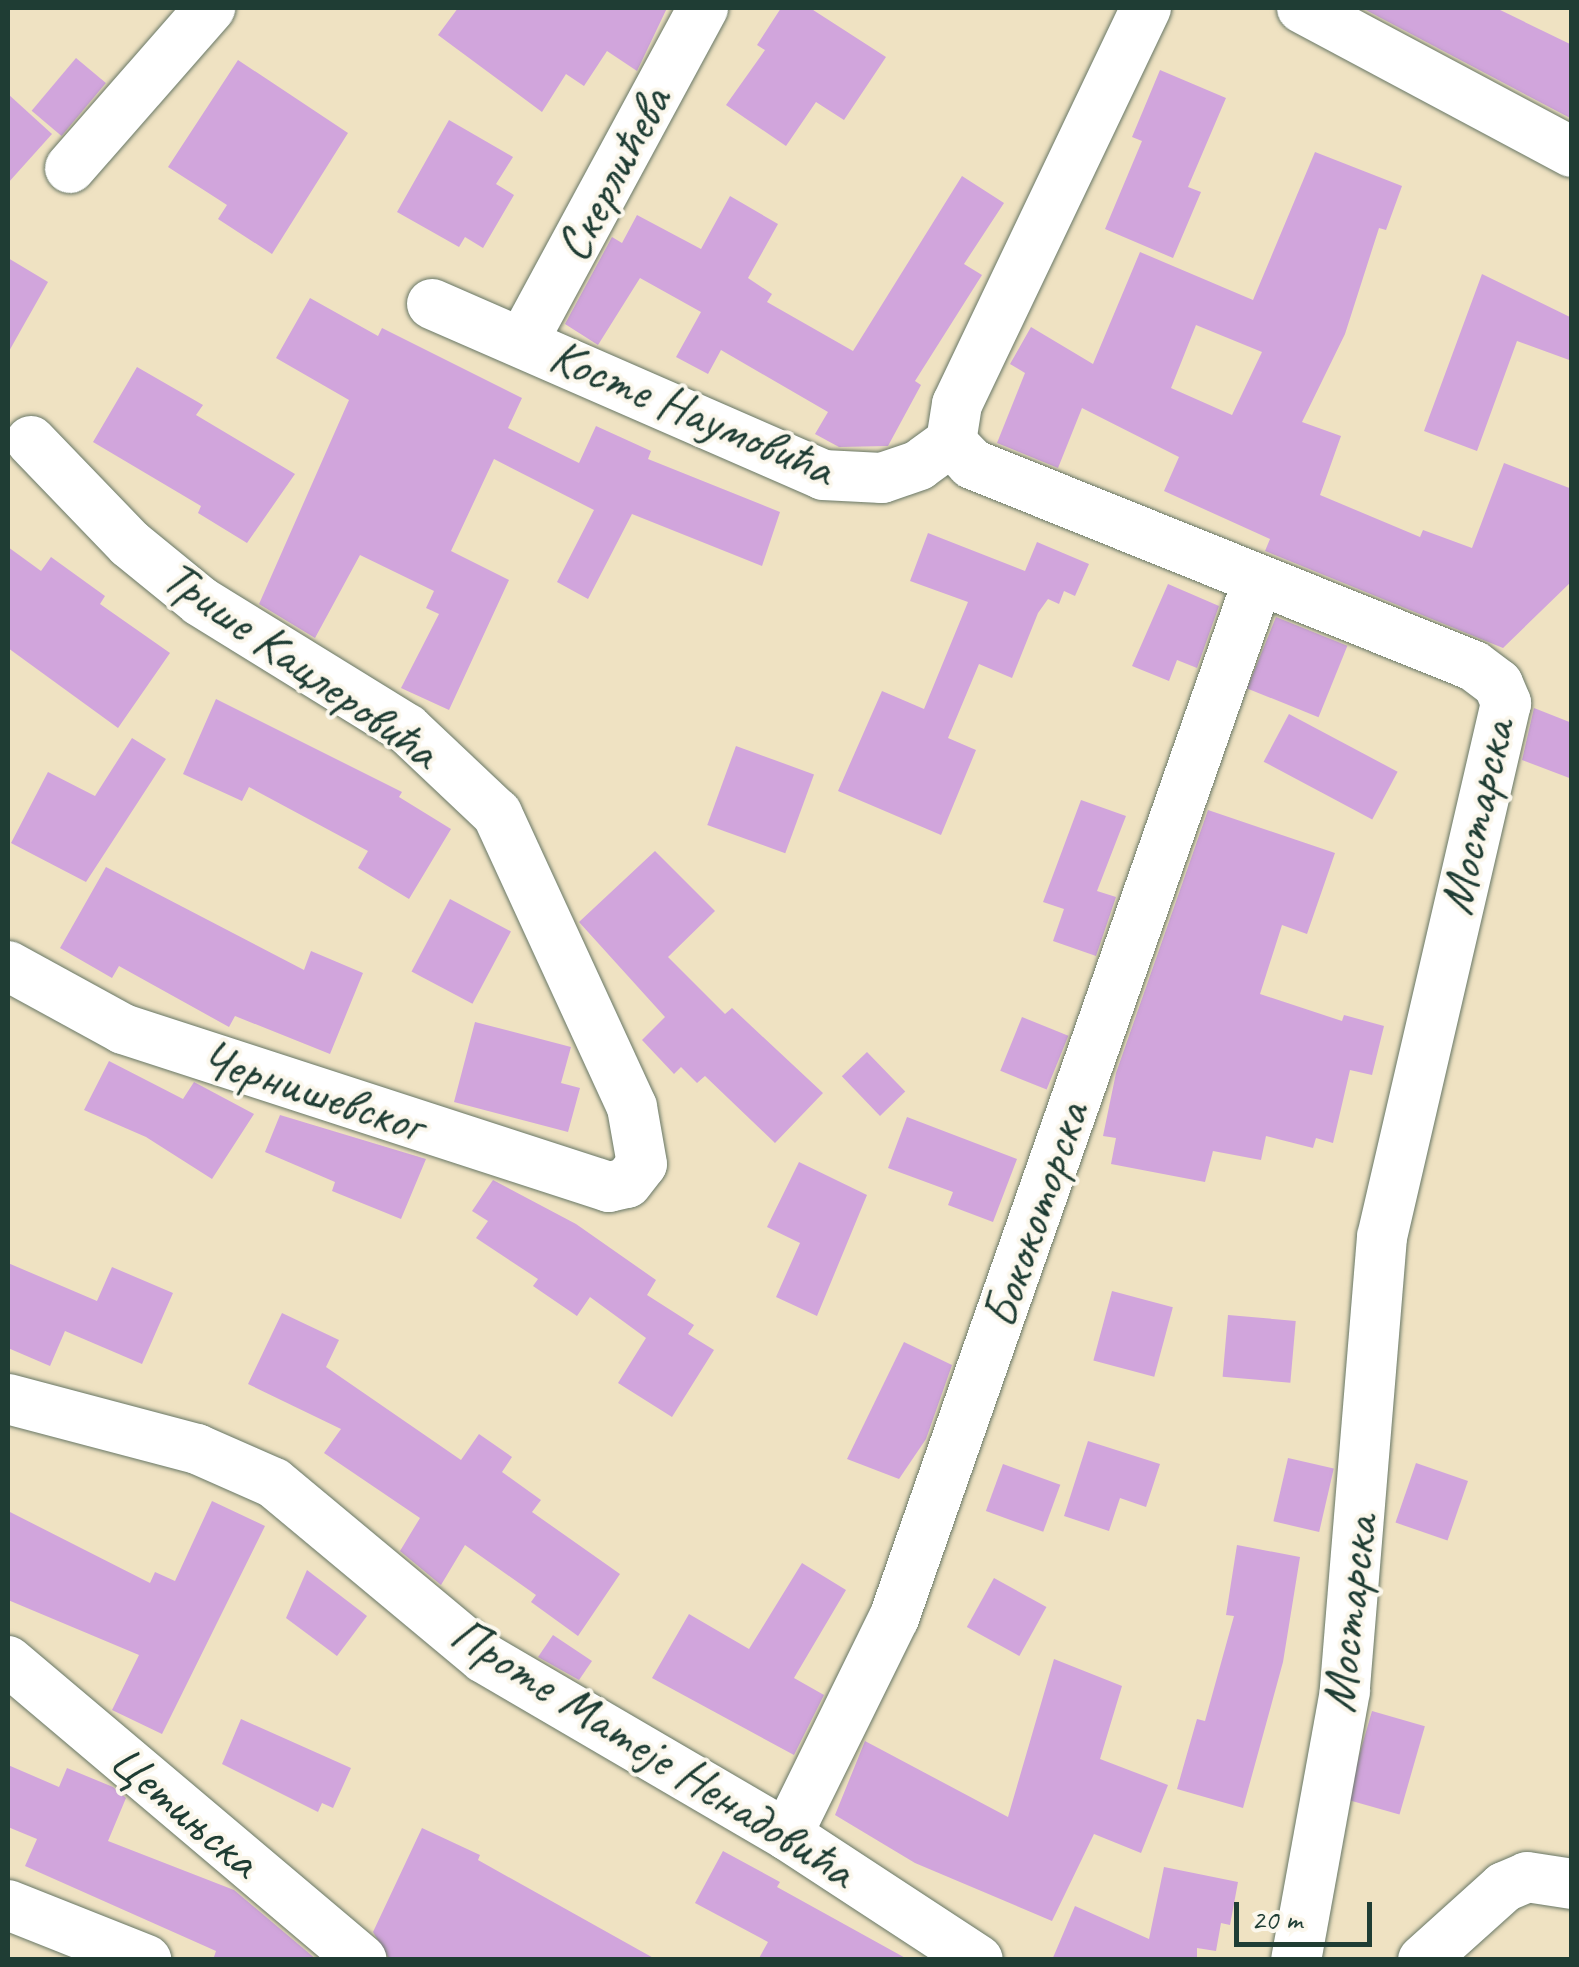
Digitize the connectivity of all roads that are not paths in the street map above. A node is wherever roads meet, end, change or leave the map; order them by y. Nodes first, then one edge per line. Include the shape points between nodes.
1 (210, 8) edge
2 (703, 8) edge
3 (1146, 8) edge
4 (1302, 8) edge
5 (1572, 152) edge
6 (70, 168) dead end
7 (432, 304) dead end
8 (523, 342) junction
9 (31, 440) dead end
10 (951, 442) junction
11 (1257, 583) junction
12 (8, 966) edge
13 (627, 1183) joint
14 (8, 1399) edge
15 (8, 1660) edge
16 (787, 1835) junction
17 (1572, 1884) edge
18 (8, 1905) edge
19 (146, 1960) edge
20 (362, 1960) edge
21 (978, 1960) edge
22 (1296, 1960) edge
23 (1423, 1960) edge

1 - 6 street
2 - 8 street, Скерлићева
3 - 10 street via 957,404
4 - 5 street
7 - 8 street, Косте Наумовића
8 - 10 street, Косте Наумовића via 823,475 882,478 918,465
9 - 13 street, Трише Кацлеровића via 130,544 200,601 407,728 497,814 632,1107 642,1164
10 - 11 street, Мостарска via 972,464
11 - 16 street, Бококоторска via 894,1618
11 - 22 street, Мостарска via 1383,625 1474,666 1498,684 1506,703 1382,1237 1345,1691
12 - 13 street, Чернишевског via 140,1035 609,1188
14 - 16 street, Проте Матеје Ненадовића via 196,1449 274,1482 484,1658
15 - 20 street, Цетињска
16 - 21 street, Проте Матеје Ненадовића
17 - 23 street via 1527,1877 1504,1887
18 - 19 street

